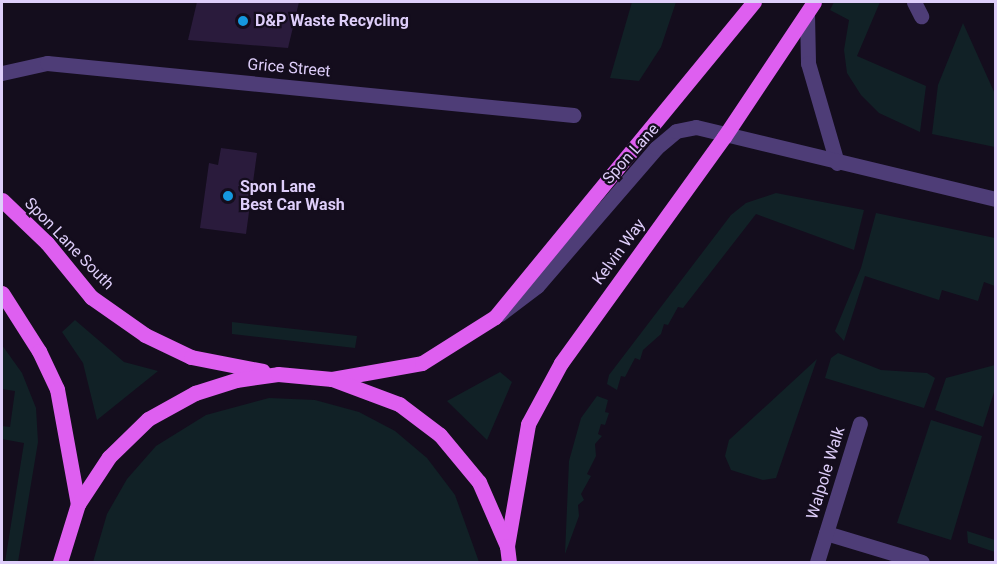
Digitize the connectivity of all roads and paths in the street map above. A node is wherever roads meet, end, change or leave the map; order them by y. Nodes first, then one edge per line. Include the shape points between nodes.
1 (754, 2) edge
2 (914, 2) edge
3 (811, 8) edge
4 (921, 16) dead end
5 (2, 73) edge
6 (573, 115) dead end
7 (724, 137) junction
8 (837, 163) junction
9 (2, 200) edge
10 (996, 200) edge
11 (2, 293) edge
12 (495, 317) junction
13 (278, 374) junction
14 (332, 379) junction
15 (860, 423) dead end
16 (78, 504) junction
17 (826, 533) junction
18 (507, 546) junction
19 (60, 562) edge
20 (509, 562) edge
21 (817, 562) edge
22 (922, 562) edge

1 - 12 main road
2 - 4 street
3 - 7 main road, Kelvin Way
3 - 8 street via 808,63
5 - 6 street, Grice Street via 47,63
7 - 8 street, Spon Lane
7 - 12 street, Spon Lane via 696,127 676,131 656,148 537,286
7 - 18 main road, Kelvin Way via 561,363 528,424
8 - 10 street, Spon Lane
9 - 13 main road, Spon Lane South via 47,243 91,297 145,335 191,357
11 - 16 main road via 57,389
12 - 14 main road via 422,363
13 - 14 main road
13 - 16 main road via 236,380 195,393 148,419 109,457
14 - 18 main road via 399,404 440,435 479,482
15 - 17 street, Walpole Walk
16 - 19 main road
17 - 21 street, Walpole Walk
17 - 22 street, Walpole Walk
18 - 20 main road

